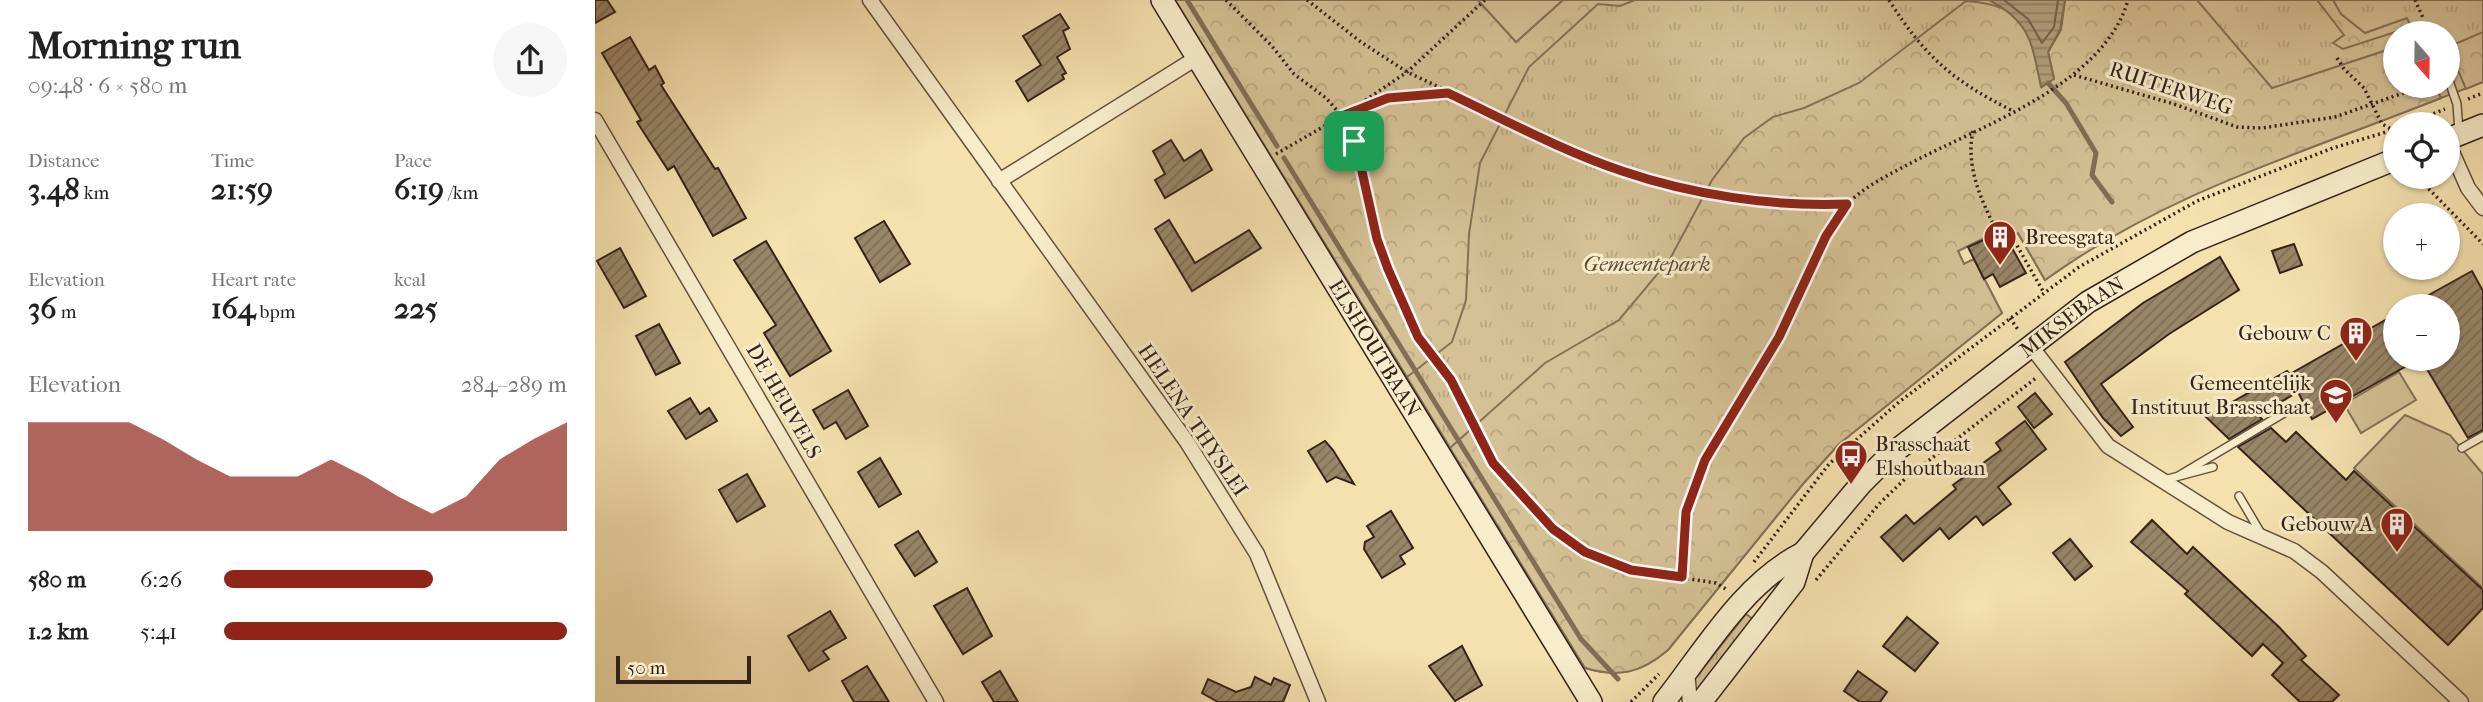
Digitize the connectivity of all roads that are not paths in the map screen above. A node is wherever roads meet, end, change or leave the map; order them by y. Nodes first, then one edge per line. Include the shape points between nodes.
1 (870, 0) edge
2 (1162, 0) edge
3 (1198, 57) junction
4 (595, 120) edge
5 (2483, 125) edge
6 (2460, 135) edge
7 (2383, 164) edge
8 (2460, 164) edge
9 (999, 181) junction
10 (2483, 208) edge
11 (2030, 345) junction
12 (2289, 410) dead end
13 (2483, 436) edge
14 (2462, 448) dead end
15 (2213, 467) dead end
16 (2180, 475) junction
17 (2160, 481) junction
18 (2239, 496) dead end
19 (2264, 538) junction
20 (1803, 553) junction
21 (1777, 566) junction
22 (1801, 585) junction
23 (1687, 673) junction
24 (1593, 700) edge
25 (936, 702) edge
26 (1318, 702) edge
27 (1664, 702) edge
28 (1689, 702) edge
29 (1700, 702) edge
30 (2461, 702) edge

1 - 9 street, HELENA THYSLEI
2 - 3 main road, ELSHOUTBAAN
3 - 9 street
3 - 24 main road, ELSHOUTBAAN
4 - 25 street, DE HEUVELS
5 - 6 main road
7 - 11 main road, MIKSEBAAN via 2192,242 2088,302
8 - 10 street via 2468,188
9 - 26 street, HELENA THYSLEI via 1187,442 1257,554
11 - 17 street via 2108,446
11 - 20 main road, MIKSEBAAN via 1889,456
12 - 16 lane
13 - 14 lane
15 - 16 lane
16 - 17 lane
17 - 19 street
18 - 19 lane
19 - 30 street via 2294,551 2322,572
20 - 21 main road, MIKSEBAAN
20 - 22 main road, MIKSEBAAN
21 - 22 main road via 1792,568
21 - 23 main road, MIKSEBAAN via 1742,602
22 - 29 main road, MIKSEBAAN
23 - 27 main road, MIKSEBAAN
23 - 28 street

